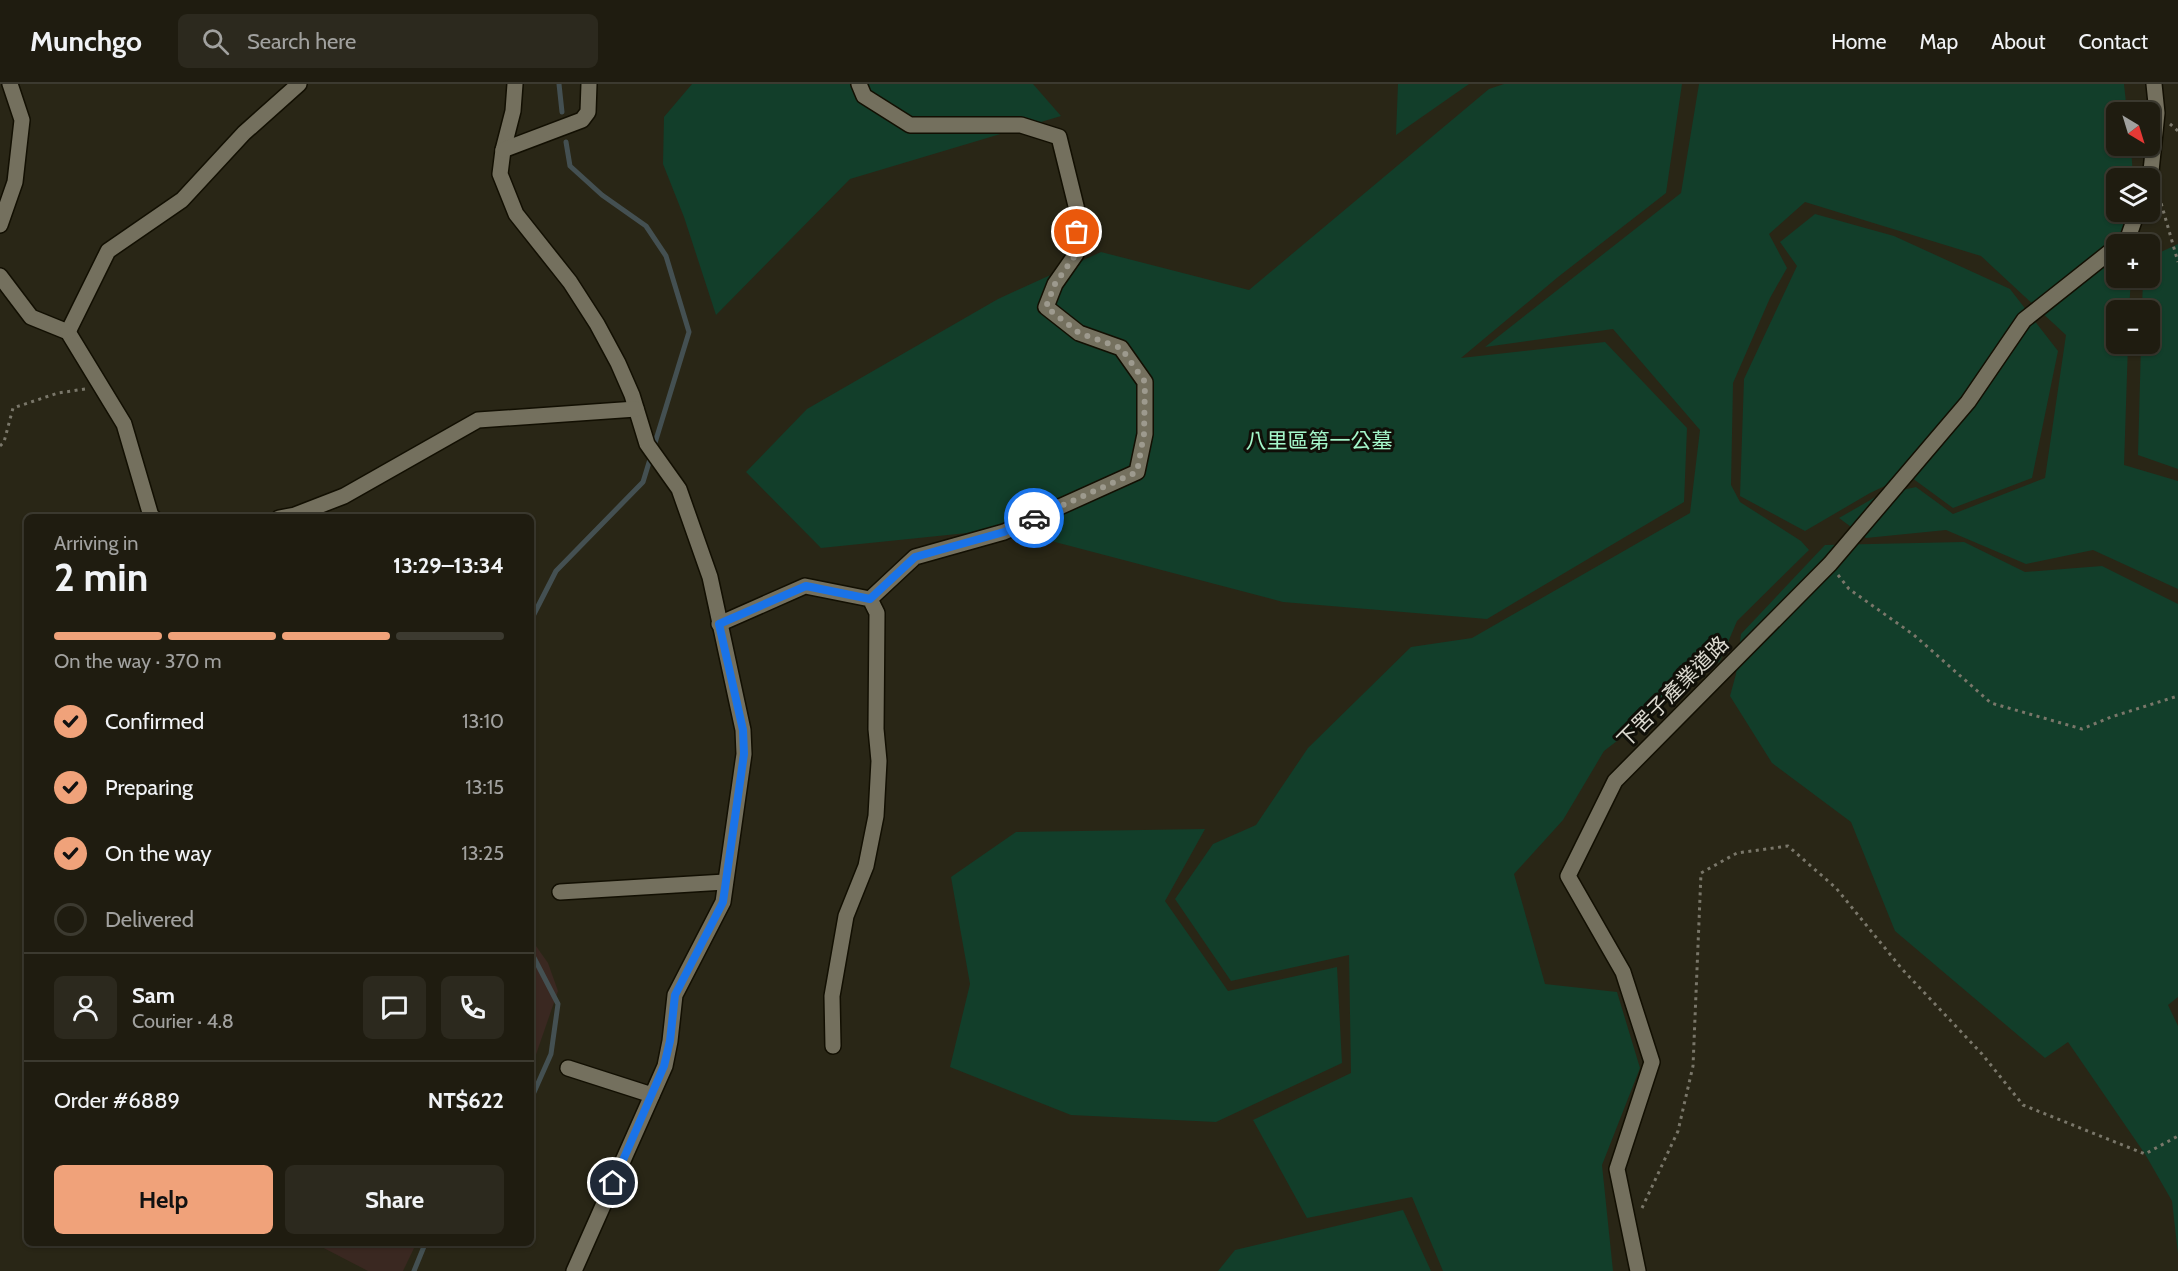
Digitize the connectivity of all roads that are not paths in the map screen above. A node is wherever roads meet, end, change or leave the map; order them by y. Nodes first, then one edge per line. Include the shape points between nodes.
1 (10, 84) edge
2 (299, 84) edge
3 (515, 84) edge
4 (589, 84) edge
5 (859, 84) edge
6 (2154, 84) edge
7 (503, 150) junction
8 (2151, 168) edge
9 (0, 225) edge
10 (2106, 255) edge
11 (0, 276) edge
12 (68, 332) junction
13 (636, 409) junction
14 (150, 514) edge
15 (298, 514) edge
16 (870, 599) junction
17 (719, 624) junction
18 (725, 882) junction
19 (560, 892) dead end
20 (833, 1046) dead end
21 (568, 1068) dead end
22 (652, 1095) junction
23 (574, 1271) edge
24 (1638, 1271) edge

1 - 9 street via 22,120 15,182
2 - 12 street via 244,133 182,200 108,251
3 - 7 street
4 - 7 street via 588,112 582,120
5 - 16 street via 864,96 910,125 1021,125 1059,137 1077,210 1076,254 1055,284 1046,307 1079,333 1121,348 1145,382 1144,434 1137,472 1004,532 915,557
6 - 8 street via 2157,113
7 - 13 street via 500,174 516,214 570,282 597,324
10 - 24 street, 下罟子產業道路 via 2024,320 1968,402 1830,564 1615,781 1568,876 1623,972 1652,1062 1617,1169
11 - 12 street via 31,317
12 - 14 street via 124,424
13 - 15 street via 478,420 344,496
13 - 17 street via 646,444 679,489 710,577
16 - 17 street via 806,586
16 - 20 street via 877,613 876,816 866,866 846,916 832,996
17 - 18 street via 743,730 744,754
18 - 19 street
18 - 22 street via 723,902 675,995 670,1041
21 - 22 street
22 - 23 street

